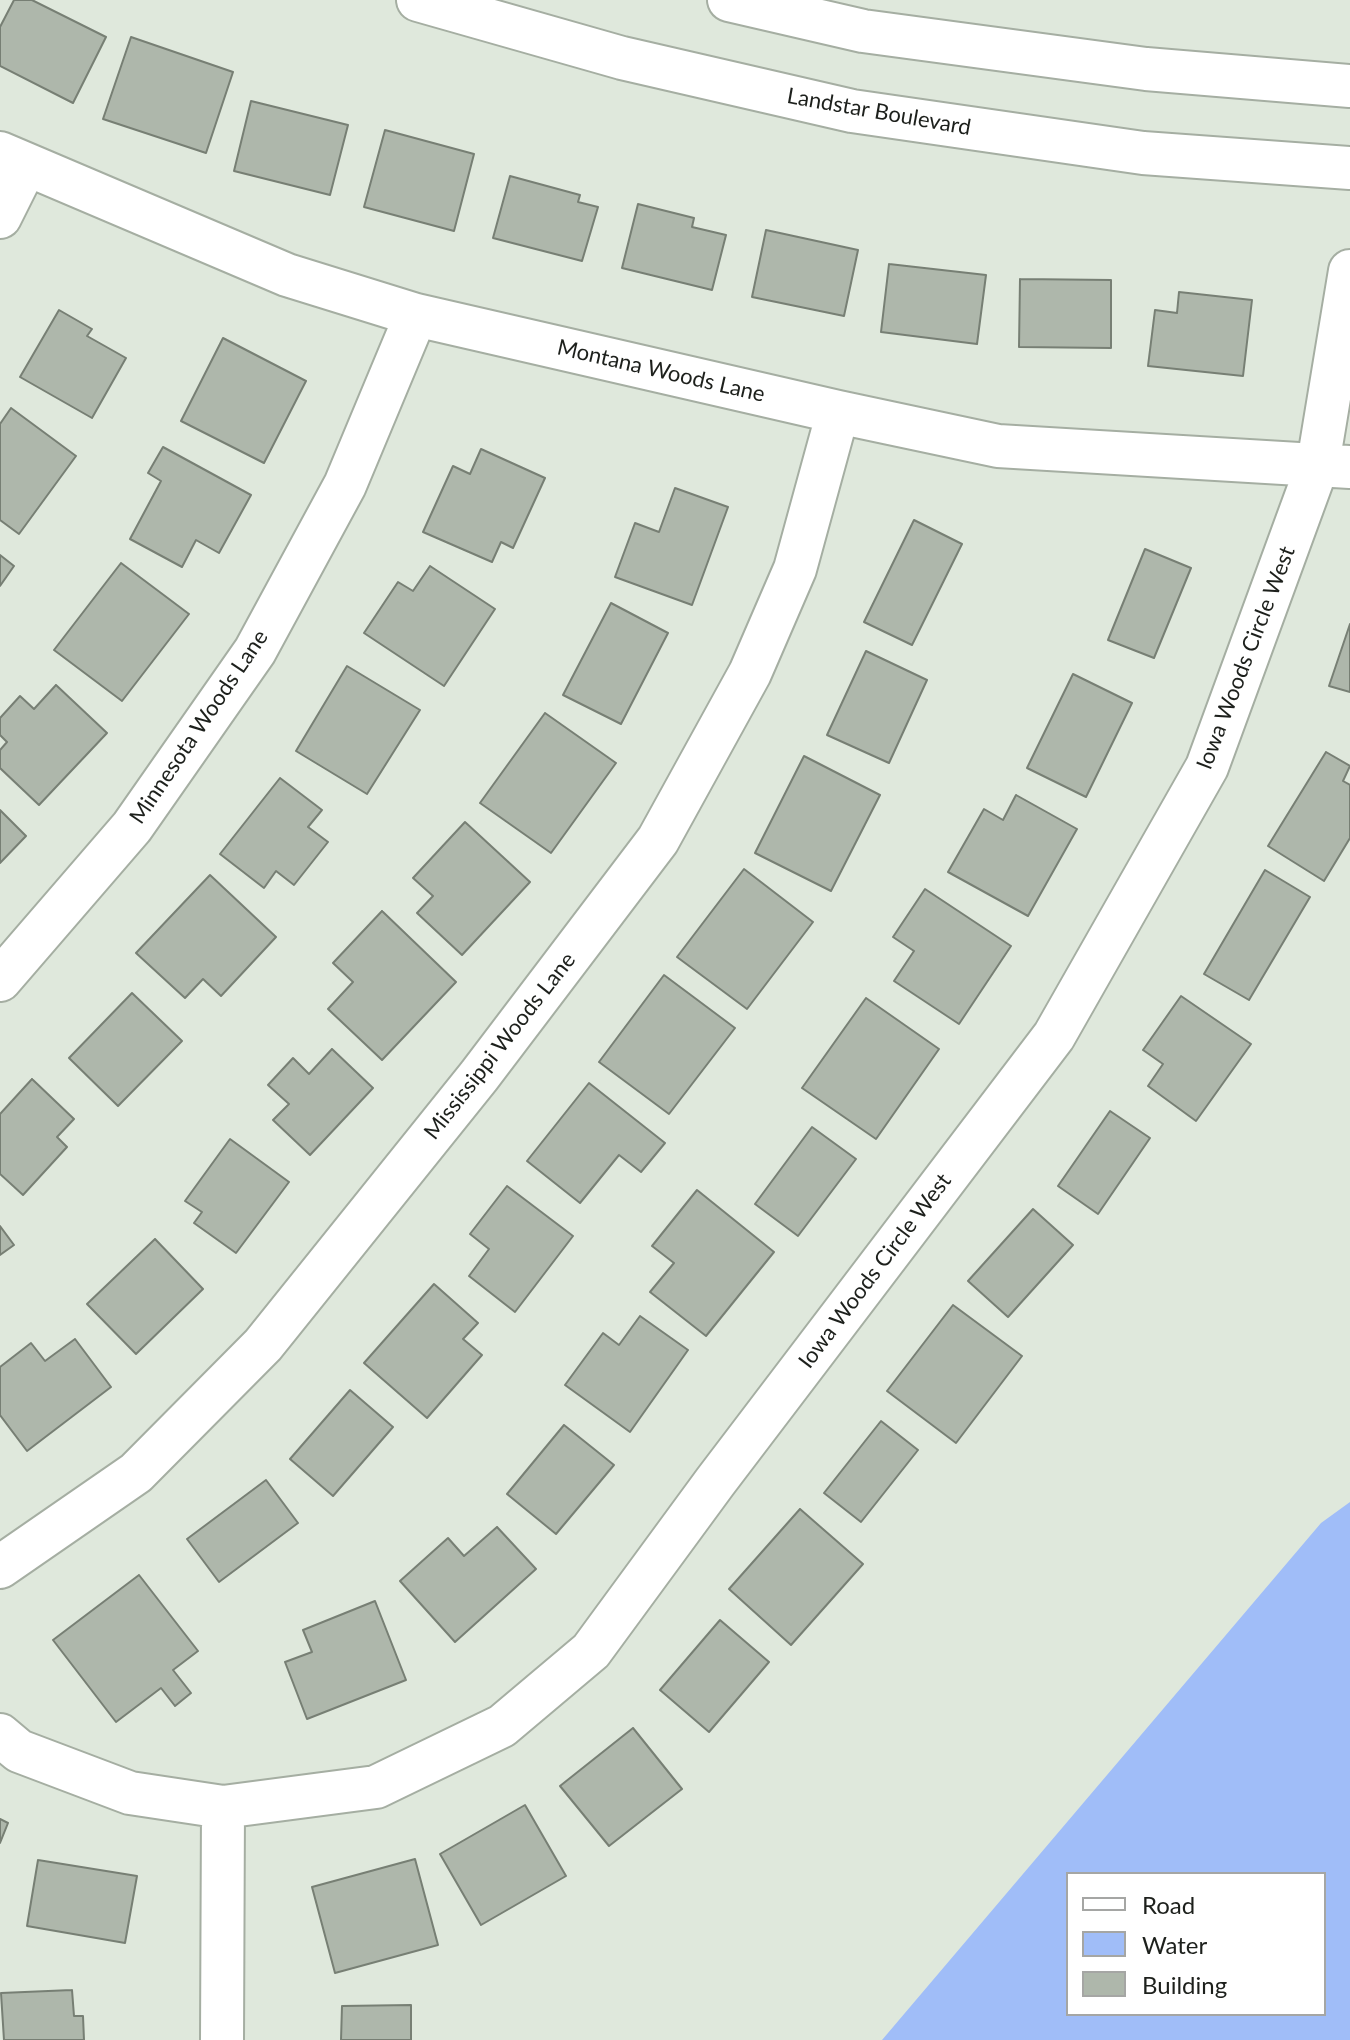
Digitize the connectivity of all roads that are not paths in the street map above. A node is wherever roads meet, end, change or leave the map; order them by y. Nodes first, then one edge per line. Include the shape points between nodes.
1 (418, 0) edge
2 (729, 0) edge
3 (1350, 86) edge
4 (13, 159) edge
5 (1350, 168) edge
6 (0, 217) edge
7 (1350, 271) edge
8 (416, 315) junction
9 (838, 412) junction
10 (1334, 466) edge
11 (0, 980) edge
12 (0, 1567) edge
13 (0, 1735) edge
14 (223, 1807) junction
15 (222, 2040) edge

1 - 5 street, Landstar Boulevard via 622,58 852,111 1143,153
2 - 3 street via 863,31 1146,69
4 - 6 street
4 - 8 street, Montana Woods Lane via 287,275
7 - 10 street, Iowa Woods Circle West
8 - 9 street, Montana Woods Lane
8 - 11 street, Minnesota Woods Lane via 345,485 255,651 132,827
9 - 10 street, Montana Woods Lane via 998,446
9 - 12 street, Mississippi Woods Lane via 795,569 750,673 658,840 479,1076 263,1345 136,1473
10 - 14 street, Iowa Woods Circle West via 1207,767 1054,1036 591,1651 502,1726 376,1787
13 - 14 street, Iowa Woods Circle West via 19,1751 130,1793
14 - 15 street

